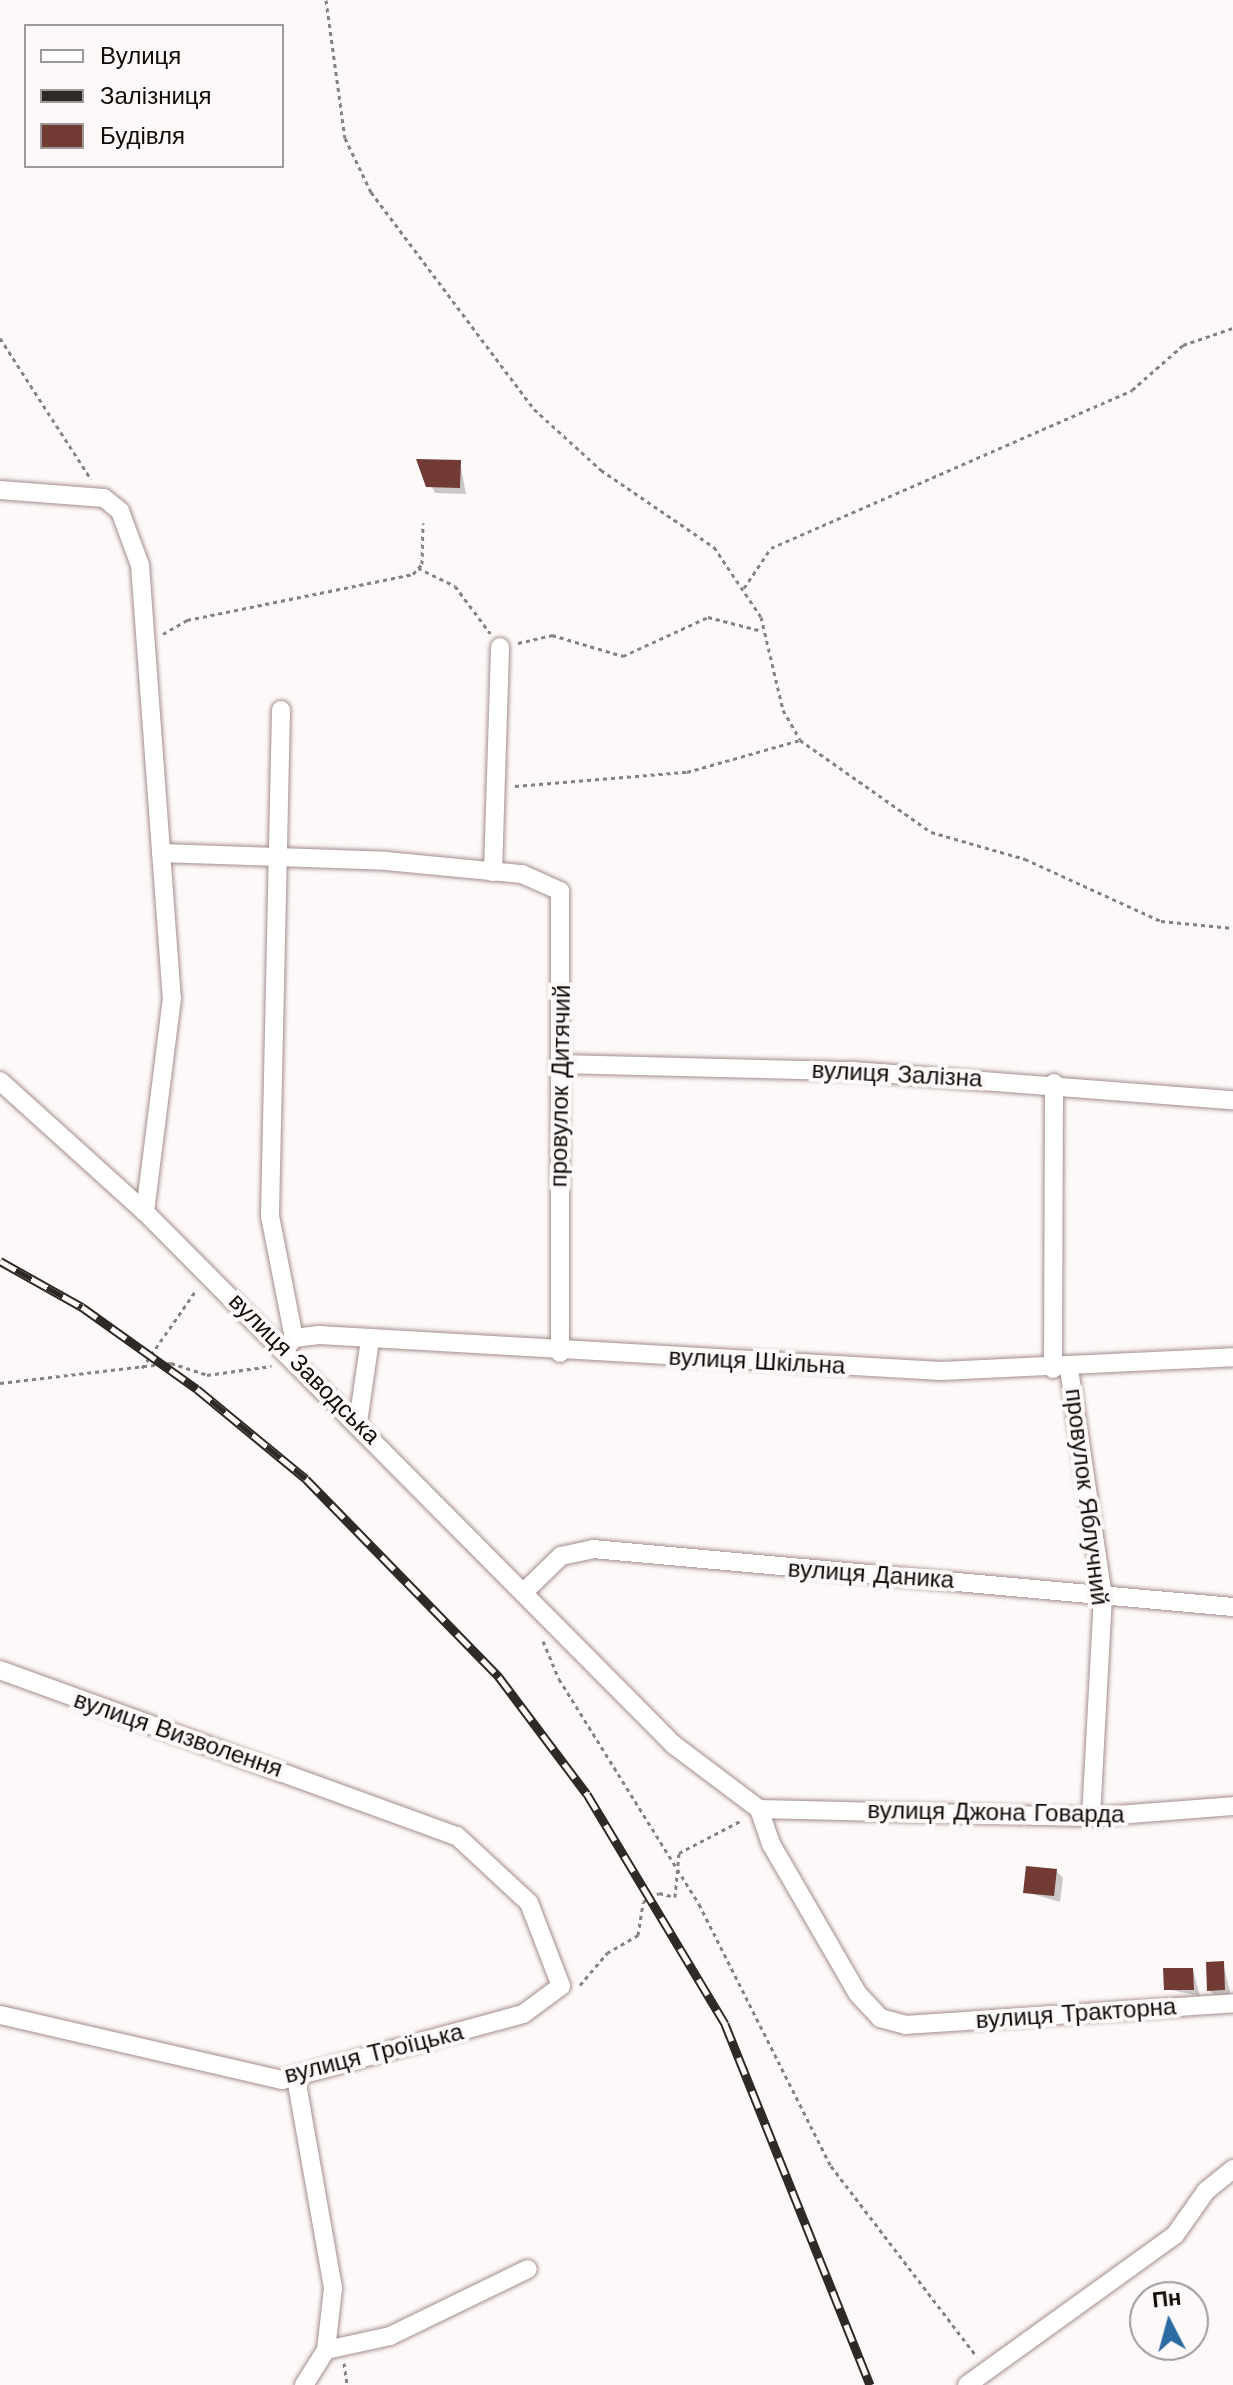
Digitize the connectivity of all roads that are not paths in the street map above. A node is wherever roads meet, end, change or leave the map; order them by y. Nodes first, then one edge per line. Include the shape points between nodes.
1 (0, 490) edge
2 (500, 647) road end
3 (281, 710) dead end
4 (161, 853) junction
5 (272, 859) junction
6 (493, 872) junction
7 (559, 1064) junction
8 (0, 1081) edge
9 (1054, 1083) junction
10 (1233, 1100) edge
11 (145, 1212) junction
12 (370, 1340) junction
13 (293, 1349) junction
14 (560, 1353) junction
15 (1233, 1357) edge
16 (1061, 1369) junction
17 (358, 1422) junction
18 (524, 1592) junction
19 (1103, 1596) junction
20 (1233, 1607) edge
21 (0, 1670) edge
22 (1233, 1806) edge
23 (759, 1809) junction
24 (1091, 1817) junction
25 (558, 1993) joint
26 (1233, 2003) edge
27 (0, 2015) edge
28 (296, 2078) junction
29 (1233, 2169) edge
30 (528, 2269) dead end
31 (326, 2350) junction
32 (304, 2385) edge
33 (967, 2385) edge

1 - 4 street via 104,498 120,511 140,565
2 - 6 street
3 - 5 street
4 - 5 street
4 - 11 street via 171,1029
5 - 6 street
5 - 13 street via 270,1216
6 - 7 street, провулок Дитячий via 538,877 564,903
7 - 9 street, вулиця Залізна
7 - 14 street, провулок Дитячий
8 - 11 street, вулиця Заводська
9 - 10 street, вулиця Залізна
9 - 16 street, провулок Яблучний
11 - 13 street, вулиця Заводська
12 - 13 street, вулиця Шкільна
12 - 14 street, вулиця Шкільна
12 - 17 street
13 - 17 street, вулиця Заводська
14 - 16 street, вулиця Шкільна
15 - 16 street, вулиця Шкільна
16 - 19 street, провулок Яблучний
17 - 18 street, вулиця Заводська
18 - 19 street, вулиця Даника via 561,1556 593,1549
18 - 23 street, вулиця Заводська via 674,1745
19 - 20 street, вулиця Даника
19 - 24 street, провулок Яблучний
21 - 25 street, вулиця Визволення via 192,1745 357,1794 457,1836 507,1877 529,1903
22 - 24 street, вулиця Джона Говарда
23 - 24 street, вулиця Джона Говарда
23 - 26 street, вулиця Тракторна via 771,1844 866,2006 892,2024
25 - 28 street, вулиця Троїцька via 523,2014
27 - 28 street, вулиця Троїцька via 256,2077
28 - 31 street via 333,2288
29 - 33 street via 1175,2235
30 - 31 street via 390,2336
31 - 32 street

